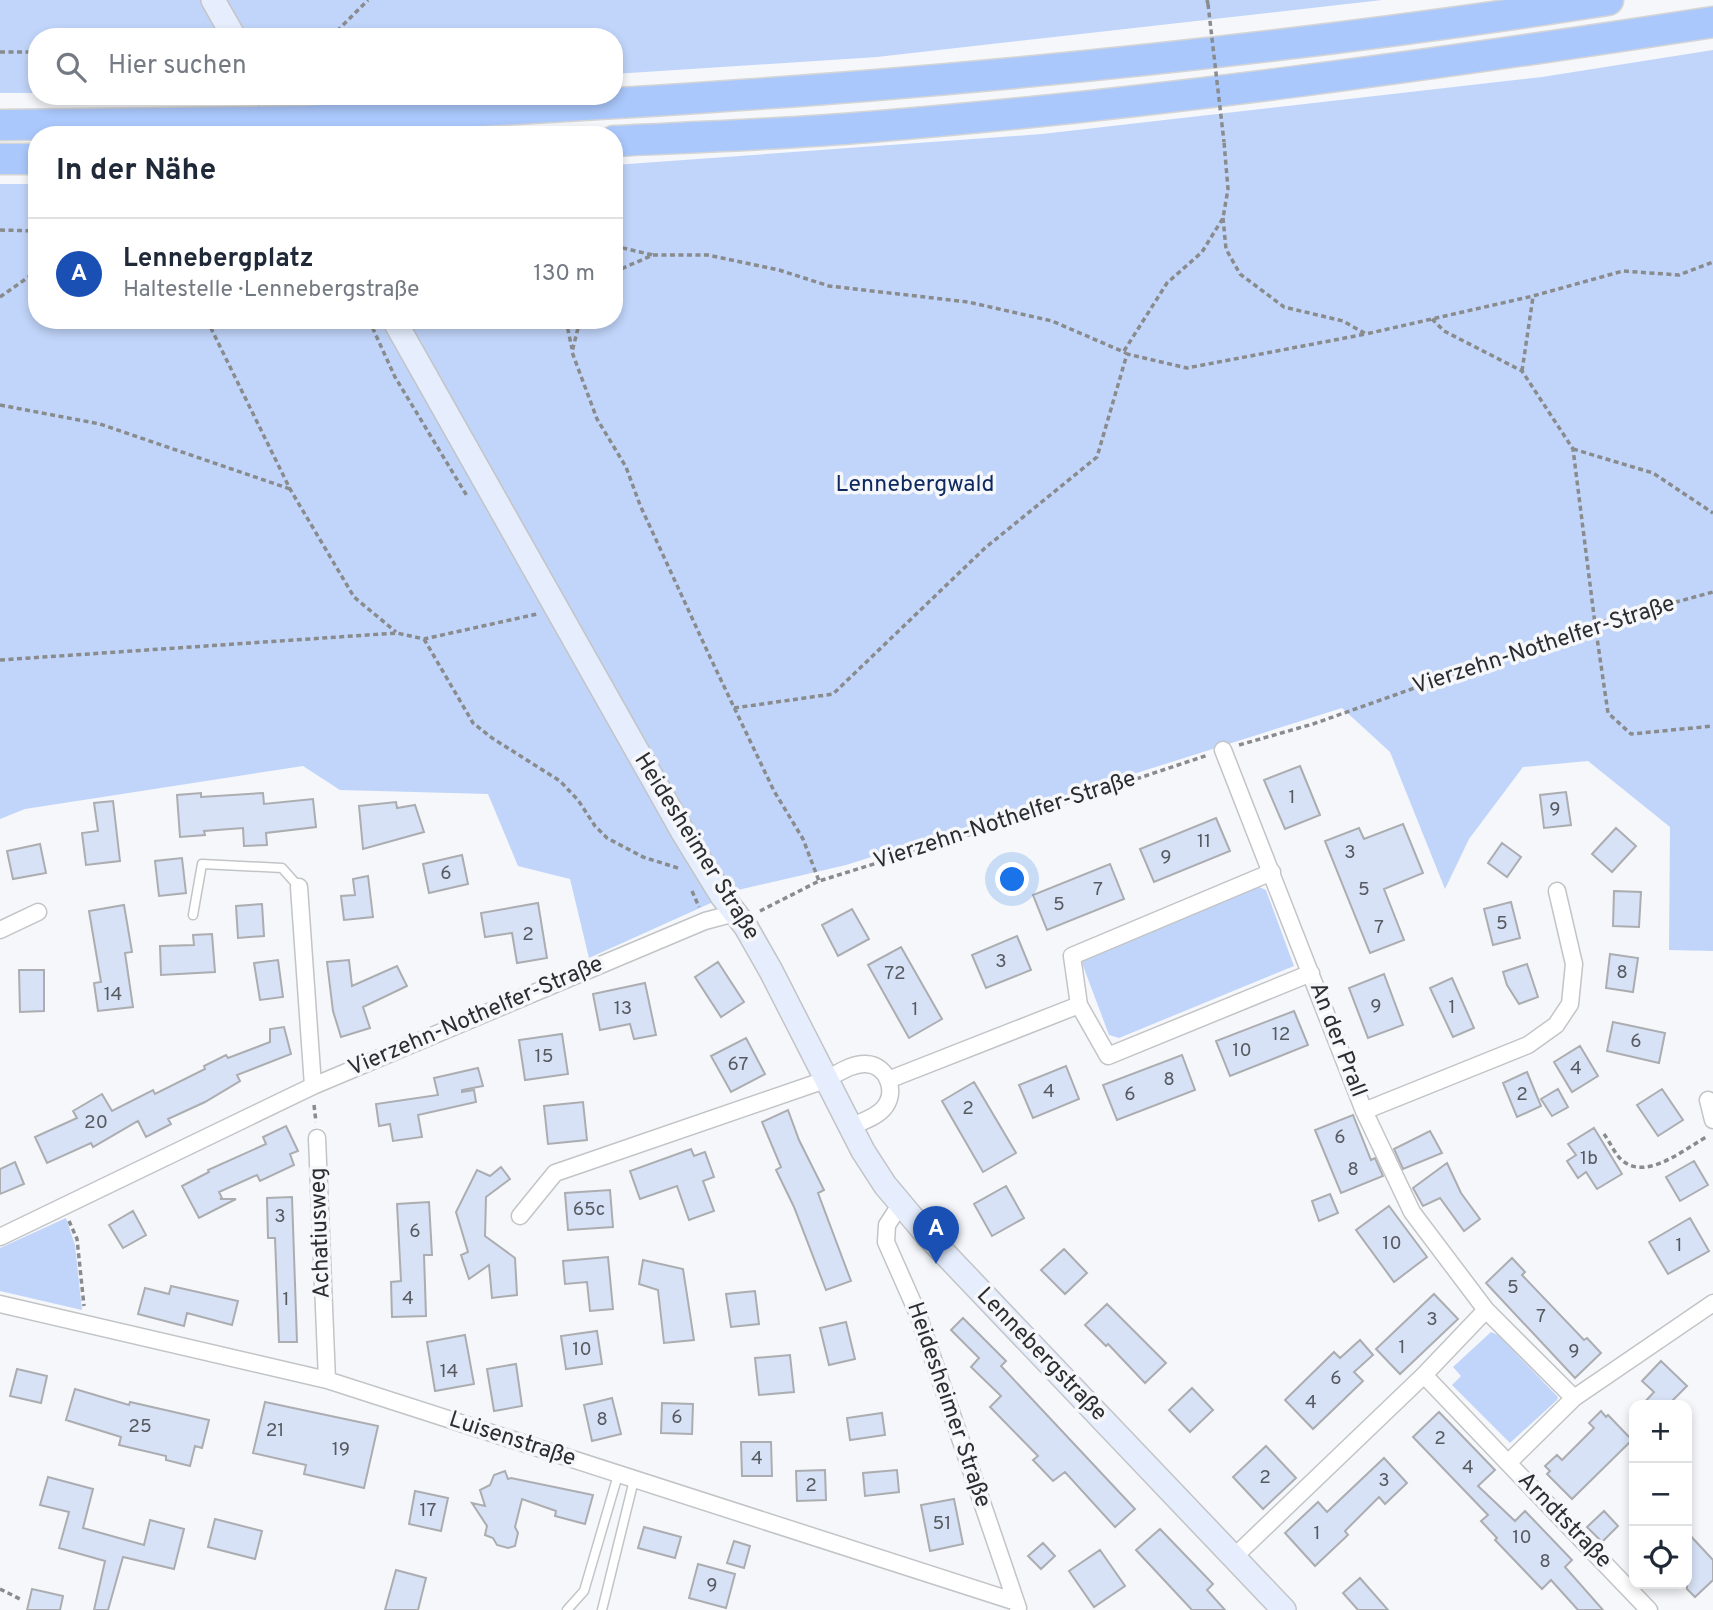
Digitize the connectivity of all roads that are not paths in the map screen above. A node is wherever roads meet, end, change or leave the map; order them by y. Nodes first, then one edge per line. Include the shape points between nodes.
1 (213, 0) edge
2 (1608, 0) edge
3 (1713, 22) edge
4 (229, 28) edge
5 (623, 104) edge
6 (276, 105) edge
7 (608, 105) edge
8 (0, 125) edge
9 (283, 126) edge
10 (296, 126) edge
11 (325, 126) edge
12 (623, 141) edge
13 (0, 159) edge
14 (28, 159) edge
15 (399, 329) edge
16 (1223, 750) road end
17 (1272, 872) junction
18 (299, 887) joint
19 (1557, 891) dead end
20 (38, 912) dead end
21 (735, 913) junction
22 (193, 915) dead end
23 (0, 930) edge
24 (1311, 973) junction
25 (1079, 1004) junction
26 (825, 1080) junction
27 (888, 1080) junction
28 (313, 1086) junction
29 (1709, 1100) dead end
30 (1364, 1111) junction
31 (1713, 1120) edge
32 (850, 1128) junction
33 (317, 1138) road end
34 (900, 1205) junction
35 (520, 1216) dead end
36 (0, 1237) edge
37 (1713, 1303) edge
38 (0, 1304) edge
39 (1486, 1310) junction
40 (1424, 1375) junction
41 (327, 1380) junction
42 (1574, 1398) junction
43 (1508, 1463) junction
44 (618, 1475) junction
45 (634, 1480) junction
46 (1233, 1558) junction
47 (1017, 1606) edge
48 (567, 1610) edge
49 (602, 1610) edge
50 (1284, 1610) edge
51 (1649, 1610) edge

1 - 4 main road
2 - 5 highway via 1209,52
3 - 12 highway via 1199,95 868,127
6 - 10 main road
7 - 11 highway
8 - 9 highway, bridge via 252,122
13 - 14 highway
15 - 21 main road, Heidesheimer Straße via 696,856
16 - 17 street, An der Prall
17 - 24 street, An der Prall
17 - 25 street via 1072,956
18 - 22 lane via 282,868 202,864
18 - 28 street, Vierzehn-Nothelfer-Straße
19 - 30 street via 1574,964 1570,1004 1556,1025 1528,1045
20 - 23 street
21 - 26 main road, Heidesheimer Straße via 771,971
21 - 28 street, Vierzehn-Nothelfer-Straße via 705,921
24 - 25 street via 1108,1056
24 - 30 street, An der Prall
25 - 27 street
26 - 27 street via 866,1064 880,1069
26 - 32 main road, Lennebergstraße
26 - 35 street via 555,1172
27 - 32 street via 891,1090 886,1106
28 - 36 street, Vierzehn-Nothelfer-Straße
29 - 31 street
30 - 39 street, An der Prall via 1412,1212
32 - 34 main road, Lennebergstraße
33 - 41 street, Achatiusweg
34 - 46 main road, Lennebergstraße
34 - 47 street, Heidesheimer Straße via 887,1224 886,1242 917,1312
37 - 42 street
38 - 41 street, Luisenstraße
39 - 40 street
39 - 42 street, An der Prall
40 - 43 street, Arndtstraße
40 - 46 street
41 - 44 street, Luisenstraße
42 - 43 street
43 - 51 street, Arndtstraße
44 - 45 street, Luisenstraße
44 - 48 lane via 584,1591
45 - 47 street, Luisenstraße
45 - 49 lane
46 - 50 main road, Lennebergstraße

